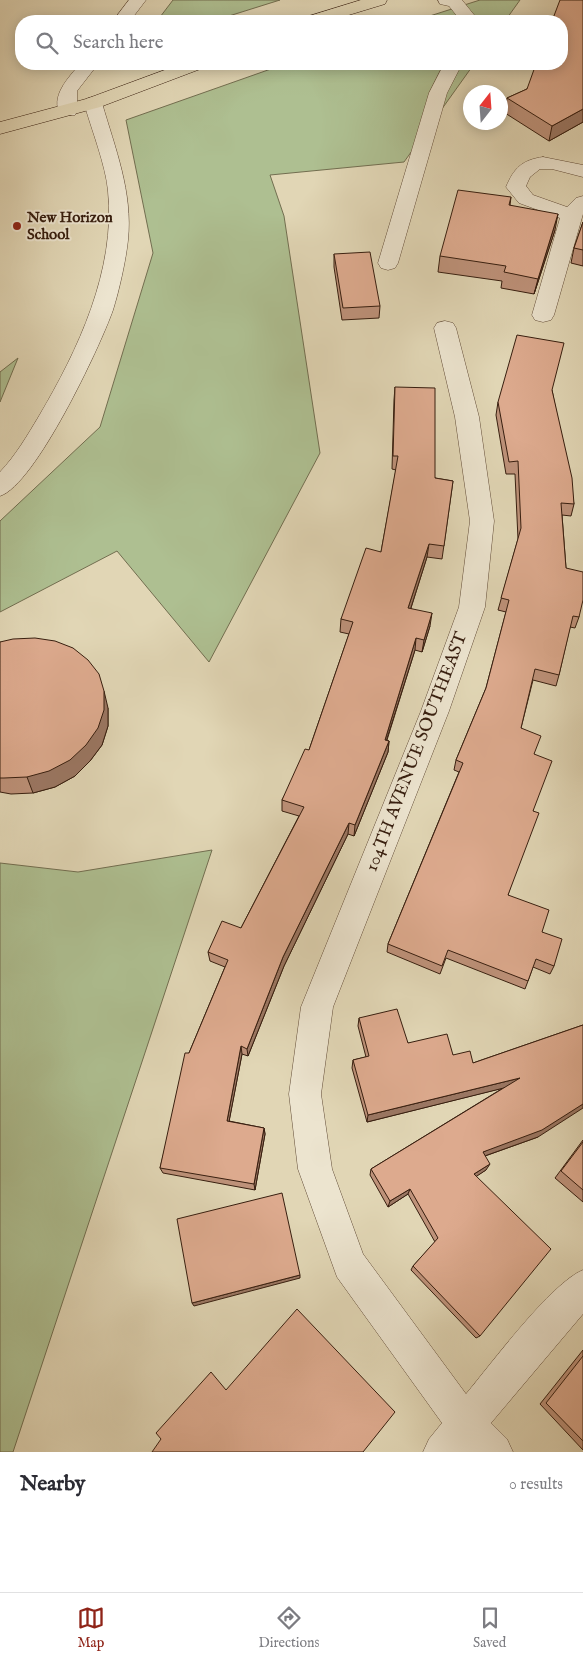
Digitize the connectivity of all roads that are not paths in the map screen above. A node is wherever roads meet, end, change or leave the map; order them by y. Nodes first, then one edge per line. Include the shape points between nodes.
1 (138, 0) edge
2 (379, 0) edge
3 (446, 0) edge
4 (126, 15) edge
5 (331, 15) edge
6 (465, 15) edge
7 (84, 70) edge
8 (181, 70) edge
9 (450, 70) edge
10 (93, 103) junction
11 (68, 111) junction
12 (0, 128) edge
13 (583, 171) edge
14 (577, 209) edge
15 (388, 263) dead end
16 (543, 315) dead end
17 (445, 328) dead end
18 (0, 487) edge
19 (583, 1288) edge
20 (465, 1424) junction
21 (442, 1452) edge
22 (494, 1452) edge

1 - 4 street
2 - 5 main road
3 - 6 street via 455,2
7 - 11 street via 68,92
8 - 10 main road
9 - 15 street via 438,93
10 - 11 main road
10 - 18 street via 118,190 118,240 102,310 67,386 23,462
11 - 12 main road
13 - 14 street via 556,164 530,164 520,175 516,187 526,199
14 - 16 street
17 - 20 street, 104TH AVENUE SOUTHEAST via 467,418 482,521 472,607 435,711 317,1007 305,1094 315,1169 350,1265
19 - 20 street
20 - 21 street
20 - 22 street, 104TH AVENUE SOUTHEAST

